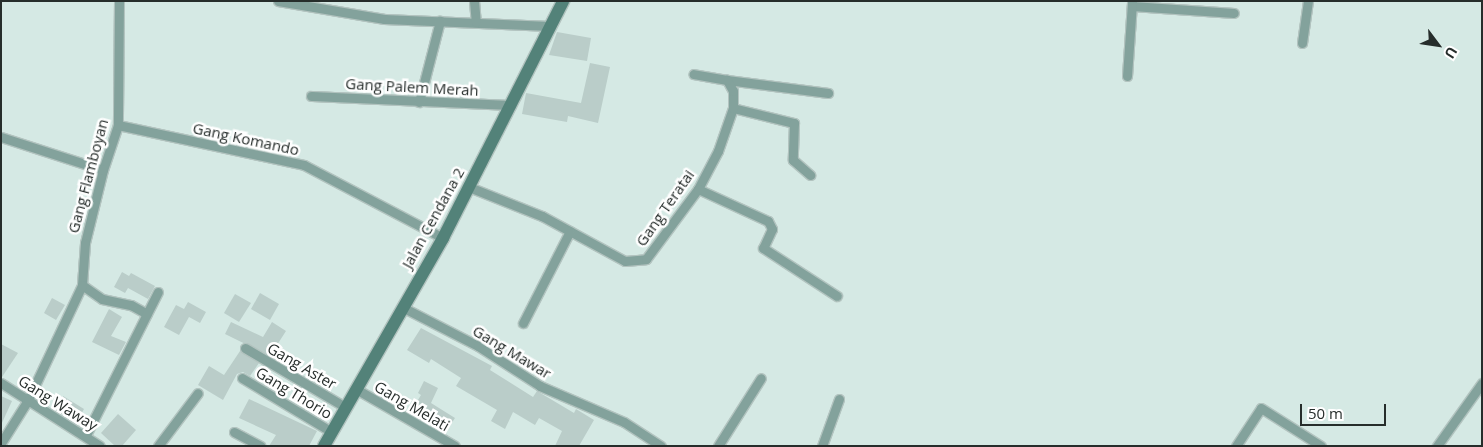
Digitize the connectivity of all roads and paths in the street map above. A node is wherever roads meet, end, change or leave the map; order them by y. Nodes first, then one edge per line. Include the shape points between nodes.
1 (119, 1) edge
2 (278, 1) edge
3 (474, 1) edge
4 (563, 1) edge
5 (1308, 1) edge
6 (1132, 4) edge
7 (1234, 13) dead end
8 (440, 21) junction
9 (476, 22) junction
10 (550, 26) junction
11 (1302, 43) dead end
12 (694, 74) dead end
13 (1128, 76) dead end
14 (727, 80) junction
15 (828, 93) dead end
16 (311, 96) dead end
17 (419, 102) junction
18 (511, 105) junction
19 (733, 108) junction
20 (118, 125) junction
21 (1, 137) edge
22 (103, 170) junction
23 (810, 175) dead end
24 (469, 187) junction
25 (698, 189) junction
26 (570, 231) junction
27 (442, 238) junction
28 (82, 285) junction
29 (158, 292) dead end
30 (837, 296) dead end
31 (402, 308) junction
32 (147, 314) junction
33 (523, 323) dead end
34 (245, 348) dead end
35 (242, 378) dead end
36 (761, 378) dead end
37 (1, 383) edge
38 (1482, 383) edge
39 (356, 389) junction
40 (198, 393) dead end
41 (839, 399) dead end
42 (28, 400) junction
43 (345, 407) junction
44 (234, 432) dead end
45 (332, 432) junction
46 (86, 436) junction
47 (1, 444) edge
48 (100, 446) edge
49 (158, 446) edge
50 (260, 446) edge
51 (324, 446) edge
52 (455, 446) edge
53 (661, 446) edge
54 (718, 446) edge
55 (822, 446) edge
56 (1236, 446) edge
57 (1321, 446) edge
58 (1437, 446) edge

1 - 20 street, Gang Flamboyan
2 - 8 street via 384,19
3 - 9 street
4 - 10 street, Jalan Cendana 2
5 - 11 street
6 - 7 street
6 - 13 street
8 - 9 street
8 - 17 street
9 - 10 street
10 - 18 street, Jalan Cendana 2
12 - 14 street
14 - 15 street
14 - 19 street, Gang Teratai via 733,91
16 - 17 street, Gang Palem Merah
17 - 18 street, Gang Palem Merah
18 - 24 street, Jalan Cendana 2
19 - 23 street via 794,123 793,160
19 - 25 street, Gang Teratai via 718,151
20 - 22 street, Gang Flamboyan
20 - 27 street, Gang Komando via 304,165
21 - 22 street
22 - 28 street, Gang Flamboyan via 85,243
24 - 26 street, Gang Teratai via 542,216
24 - 27 street, Jalan Cendana 2
25 - 26 street, Gang Teratai via 646,260 625,260
25 - 30 street via 768,221 772,229 763,248
26 - 33 street
27 - 31 street, Jalan Cendana 2
28 - 32 street via 102,299 130,305
28 - 42 street
29 - 32 street
31 - 39 street, Jalan Cendana 2
31 - 53 street, Gang Mawar via 478,346 540,386 624,422
32 - 46 street
34 - 43 street, Gang Aster
35 - 45 street, Gang Thorio
36 - 54 street
37 - 42 street, Gang Waway
38 - 58 street
39 - 43 street, Jalan Cendana 2
39 - 52 street, Gang Melati
40 - 49 street
41 - 55 street
42 - 46 street, Gang Waway
42 - 47 street
43 - 45 street, Jalan Cendana 2
44 - 50 street
45 - 51 street, Jalan Cendana 2
46 - 48 street, Gang Waway
56 - 57 street via 1261,408

